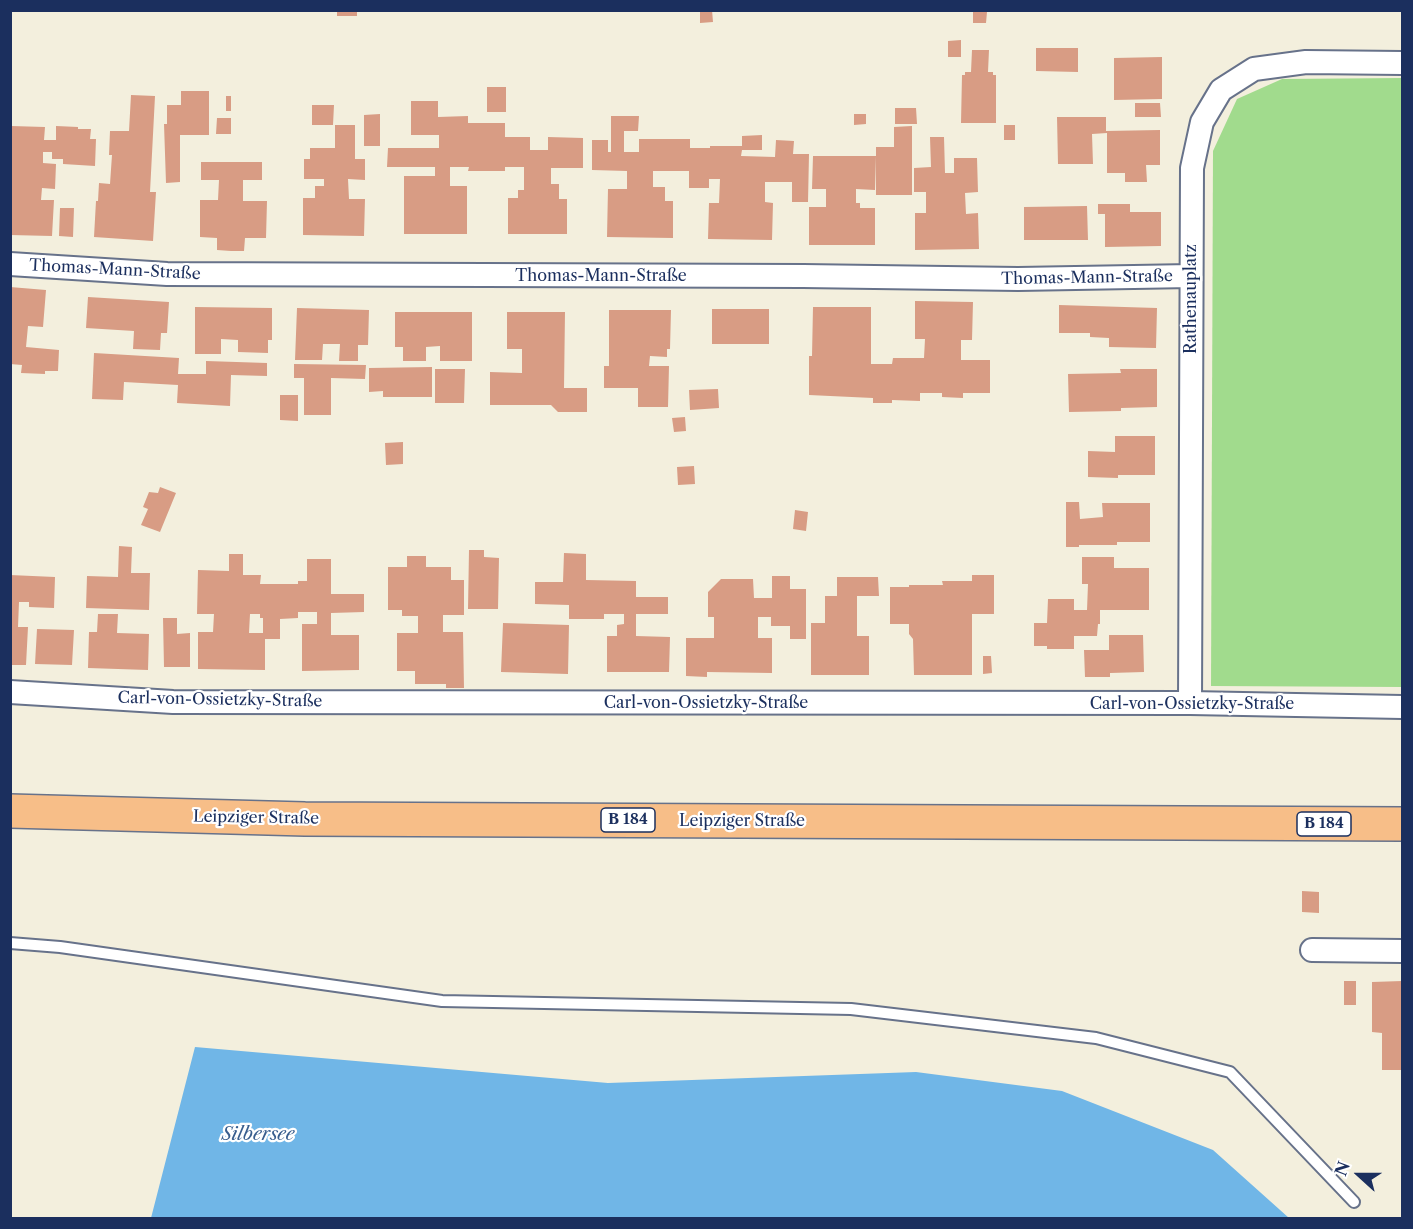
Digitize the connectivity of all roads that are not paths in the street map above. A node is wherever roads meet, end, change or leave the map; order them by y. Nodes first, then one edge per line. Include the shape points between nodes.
1 (1402, 63) edge
2 (10, 264) edge
3 (1191, 276) junction
4 (10, 692) edge
5 (1190, 704) junction
6 (1402, 707) edge
7 (10, 811) edge
8 (1402, 824) edge
9 (10, 943) edge
10 (1312, 950) dead end
11 (1402, 951) edge
12 (1354, 1202) dead end

1 - 3 street, Rathenauplatz via 1306,62 1254,69 1221,90 1202,122 1192,168
2 - 3 street, Thomas-Mann-Straße via 167,274 1018,279
3 - 5 street, Rathenauplatz
4 - 5 street, Carl-von-Ossietzky-Straße via 173,702
5 - 6 street, Carl-von-Ossietzky-Straße
7 - 8 main road, Leipziger Straße / B 184 via 317,819
9 - 12 lane via 72,948 442,1001 852,1009 1096,1038 1230,1072
10 - 11 street

